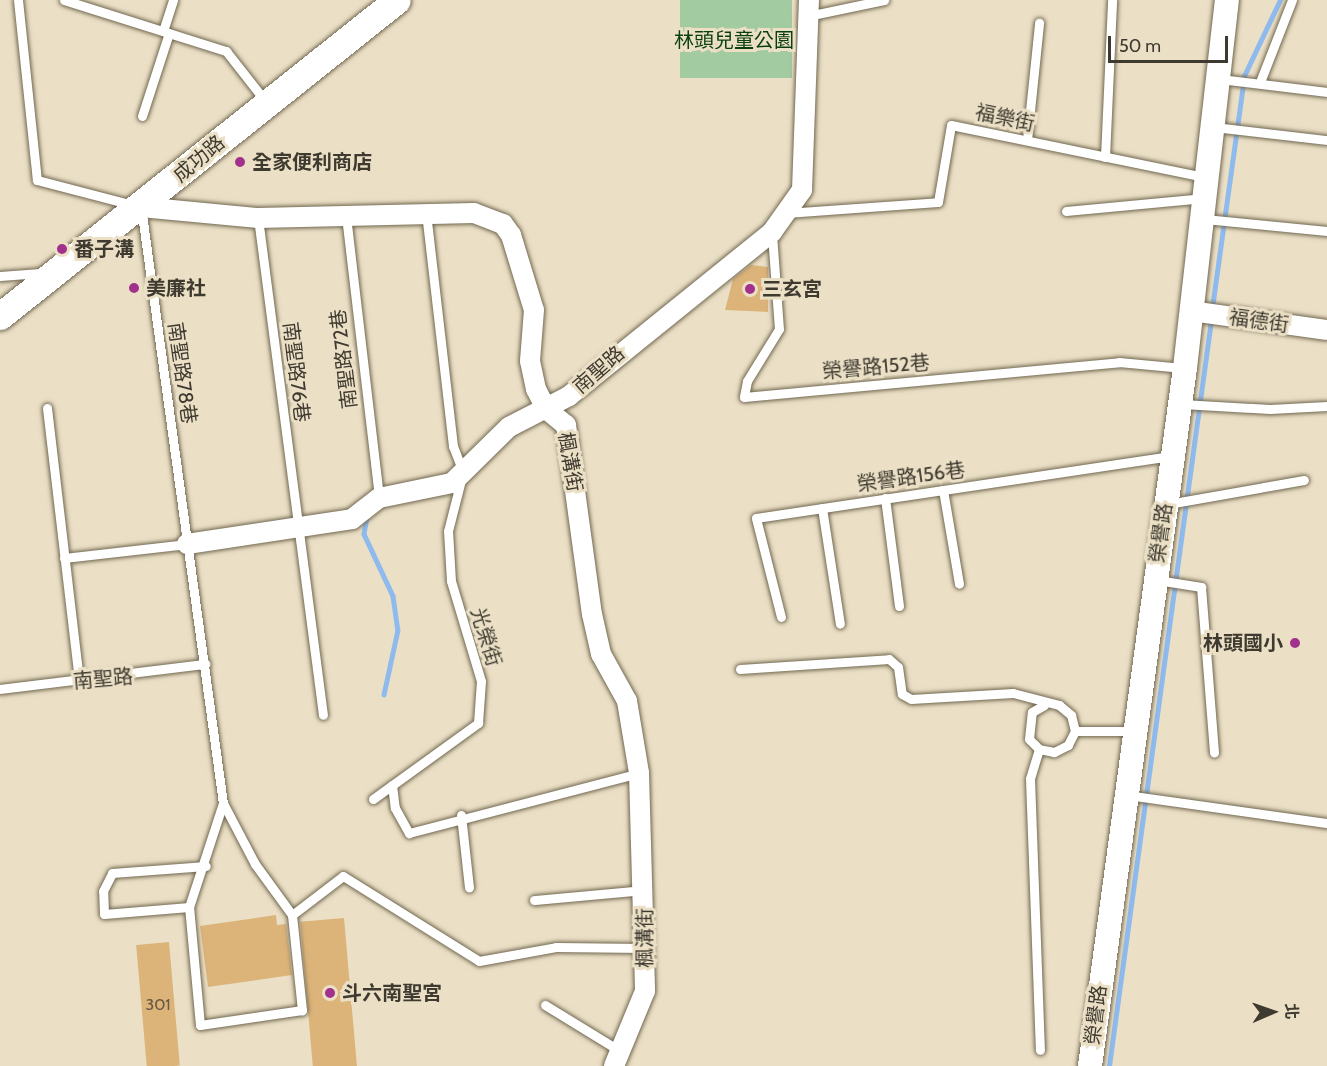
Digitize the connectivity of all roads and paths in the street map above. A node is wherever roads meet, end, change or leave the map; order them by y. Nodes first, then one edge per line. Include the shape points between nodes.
1 (18, 0) edge
2 (173, 0) edge
3 (397, 0) edge
4 (884, 0) edge
5 (1112, 0) edge
6 (1227, 0) edge
7 (1292, 0) edge
8 (67, 1) edge
9 (808, 8) edge
10 (1039, 23) dead end
11 (166, 32) junction
12 (1220, 79) junction
13 (1260, 82) junction
14 (1327, 92) edge
15 (266, 102) junction
16 (142, 116) dead end
17 (1214, 127) junction
18 (1026, 140) junction
19 (1327, 140) edge
20 (1105, 157) junction
21 (1206, 198) junction
22 (141, 207) junction
23 (1066, 211) dead end
24 (785, 213) junction
25 (426, 214) junction
26 (346, 216) junction
27 (258, 219) junction
28 (1327, 231) edge
29 (772, 232) junction
30 (63, 267) junction
31 (0, 276) edge
32 (1191, 311) junction
33 (0, 316) edge
34 (1327, 330) edge
35 (1185, 369) junction
36 (1180, 404) junction
37 (1327, 406) edge
38 (47, 408) dead end
39 (546, 409) junction
40 (1172, 456) junction
41 (464, 472) junction
42 (1304, 480) dead end
43 (943, 490) junction
44 (379, 498) junction
45 (885, 498) junction
46 (1165, 504) junction
47 (822, 508) junction
48 (299, 530) junction
49 (187, 543) junction
50 (64, 558) junction
51 (1155, 580) junction
52 (959, 584) dead end
53 (899, 606) dead end
54 (782, 618) dead end
55 (840, 624) dead end
56 (205, 664) junction
57 (740, 669) dead end
58 (80, 682) junction
59 (0, 689) edge
60 (1044, 705) junction
61 (323, 715) dead end
62 (1075, 730) junction
63 (1133, 731) junction
64 (1039, 749) junction
65 (1214, 752) dead end
66 (639, 773) junction
67 (392, 785) junction
68 (1124, 795) junction
69 (373, 799) dead end
70 (223, 803) junction
71 (461, 815) junction
72 (1327, 823) edge
73 (206, 866) junction
74 (469, 888) dead end
75 (645, 889) junction
76 (534, 900) dead end
77 (189, 906) junction
78 (292, 915) junction
79 (647, 948) junction
80 (545, 1005) dead end
81 (1040, 1050) dead end
82 (617, 1058) edge
83 (1090, 1066) edge

1 - 22 lane via 37,180
2 - 11 lane
3 - 15 main road, 成功路
4 - 9 lane
5 - 20 lane
6 - 12 street, 榮譽路
7 - 13 lane
8 - 11 lane
9 - 24 street, 南聖路 via 802,190
10 - 18 lane
11 - 15 lane via 226,51
11 - 16 lane
12 - 13 lane
12 - 17 street, 榮譽路
13 - 14 lane
15 - 22 main road, 成功路
17 - 19 lane
17 - 21 street, 榮譽路
18 - 20 lane, 福樂街
18 - 24 lane, 福樂街 via 951,125 938,202
20 - 21 lane, 福樂街
21 - 23 lane
21 - 28 lane
21 - 32 street, 榮譽路
22 - 27 street, 楓溝街
22 - 30 main road, 成功路
22 - 49 lane, 南聖路78巷
24 - 29 street, 南聖路
25 - 26 street, 楓溝街
25 - 39 street, 楓溝街 via 474,213 502,224 511,235 534,310 530,361
25 - 41 lane via 453,446
26 - 27 street, 楓溝街
26 - 44 lane, 南聖路72巷
27 - 48 lane, 南聖路76巷
29 - 35 lane, 榮譽路152巷 via 779,329 747,381 744,397 1119,363
29 - 39 street, 南聖路 via 569,396
30 - 31 lane
30 - 33 main road, 成功路
32 - 34 street, 福德街
32 - 35 street, 榮譽路
35 - 36 street, 榮譽路
36 - 37 lane via 1270,410
36 - 40 street, 榮譽路
38 - 50 lane
39 - 41 street, 南聖路 via 509,427
39 - 66 street, 楓溝街 via 566,425 594,624 601,654 627,701
40 - 43 lane, 榮譽路156巷
40 - 46 street, 榮譽路
41 - 44 street, 南聖路 via 452,483
41 - 67 lane, 光榮街 via 448,531 451,581 481,681 478,723
42 - 46 lane
43 - 45 lane, 榮譽路156巷
43 - 52 lane
44 - 48 street, 南聖路 via 352,519
45 - 47 lane, 榮譽路156巷
45 - 53 lane
46 - 51 street, 榮譽路
47 - 54 lane, 榮譽路156巷 via 756,518
47 - 55 lane
48 - 49 street, 南聖路
48 - 61 lane, 南聖路76巷
49 - 50 lane
49 - 56 lane, 南聖路78巷
50 - 58 lane
51 - 63 street, 榮譽路
51 - 65 lane via 1202,587
56 - 58 lane, 南聖路
56 - 70 lane, 南聖路78巷
57 - 60 lane via 889,659 898,667 902,694 911,699 1013,693
58 - 59 lane, 南聖路
60 - 62 lane via 1059,705 1071,715
60 - 64 lane via 1032,712 1026,725
62 - 63 lane
62 - 64 lane via 1068,745 1054,752
63 - 68 street, 榮譽路
64 - 81 lane via 1030,779
66 - 71 lane
66 - 75 street, 楓溝街
67 - 69 lane, 光榮街
67 - 71 lane via 395,808 409,833
68 - 72 lane
68 - 83 street, 榮譽路
70 - 73 lane
70 - 78 lane via 255,864
71 - 74 lane
73 - 77 lane
73 - 77 lane via 112,873 103,891 105,914
75 - 76 lane
75 - 79 street, 楓溝街
77 - 78 lane via 200,1025 302,1011
78 - 79 lane via 343,876 480,961 556,947
79 - 82 street, 楓溝街 via 645,991
80 - 82 lane

